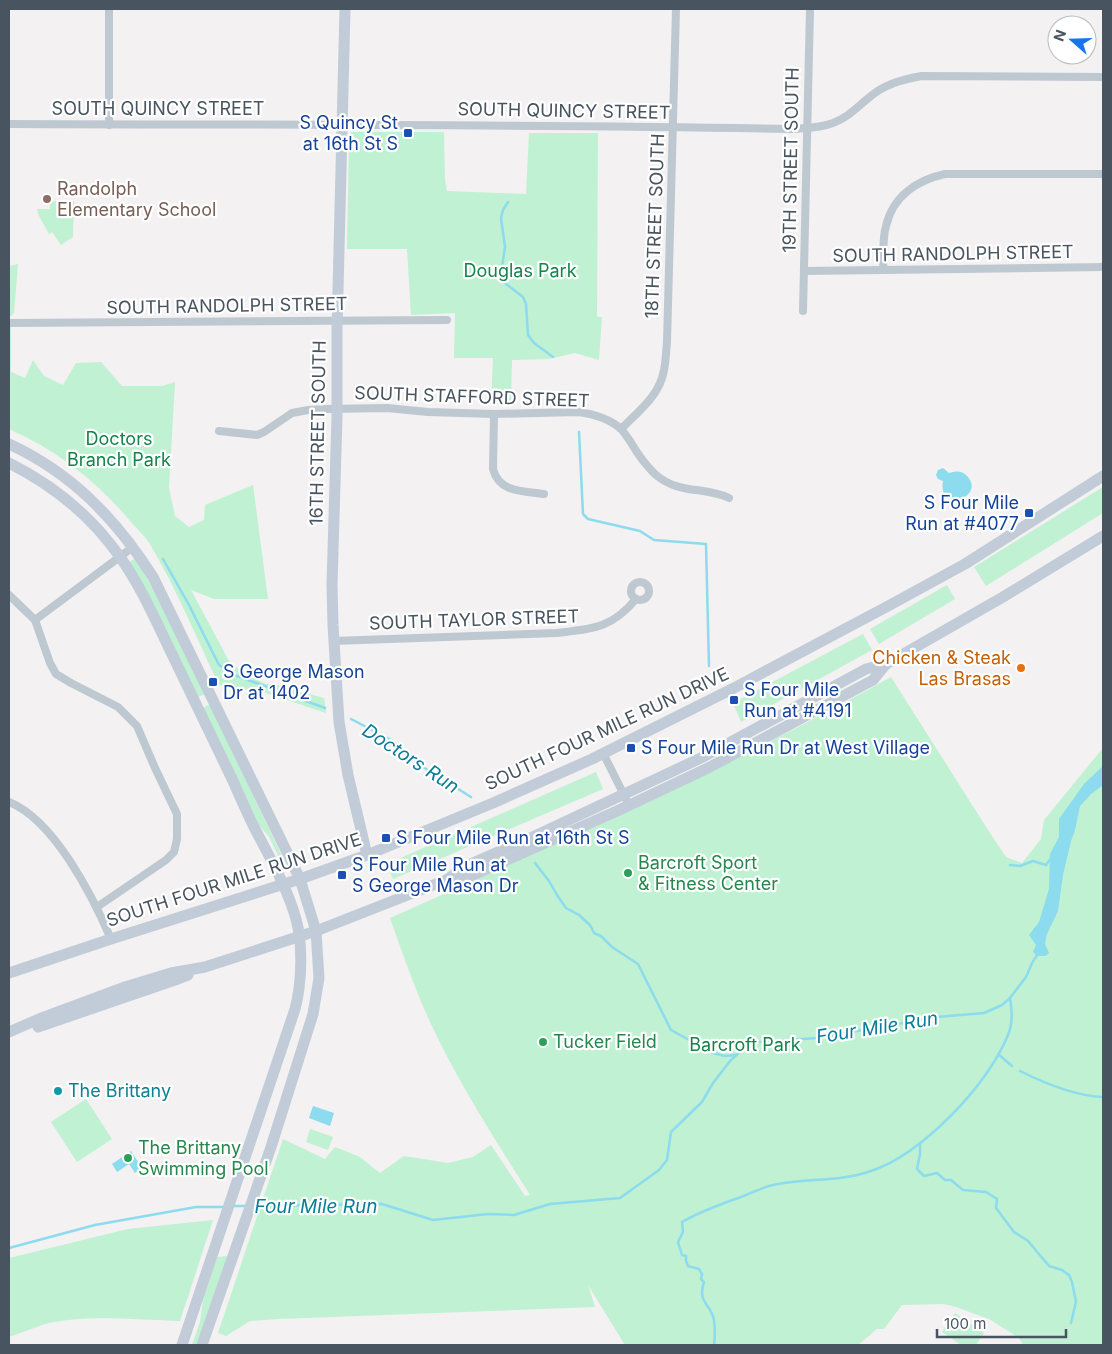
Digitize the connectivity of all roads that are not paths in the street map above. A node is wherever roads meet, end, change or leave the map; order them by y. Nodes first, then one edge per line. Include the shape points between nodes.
1 (109, 9) edge
2 (344, 9) edge
3 (676, 9) edge
4 (810, 9) edge
5 (1103, 77) edge
6 (9, 124) edge
7 (342, 124) junction
8 (109, 125) junction
9 (673, 127) junction
10 (807, 128) junction
11 (1103, 174) edge
12 (1103, 267) edge
13 (884, 270) junction
14 (804, 271) junction
15 (803, 311) dead end
16 (338, 320) junction
17 (447, 320) dead end
18 (9, 323) edge
19 (337, 408) junction
20 (494, 414) junction
21 (621, 429) junction
22 (219, 432) dead end
23 (9, 444) edge
24 (9, 463) edge
25 (1103, 476) edge
26 (544, 494) dead end
27 (729, 498) dead end
28 (1103, 536) edge
29 (134, 547) junction
30 (121, 558) junction
31 (9, 594) edge
32 (636, 600) dead end
33 (35, 620) junction
34 (333, 641) junction
35 (886, 664) junction
36 (211, 697) junction
37 (196, 704) junction
38 (603, 753) junction
39 (623, 794) junction
40 (9, 802) edge
41 (629, 805) junction
42 (367, 855) junction
43 (300, 879) junction
44 (446, 880) junction
45 (283, 884) junction
46 (96, 907) junction
47 (316, 931) junction
48 (299, 937) junction
49 (111, 939) junction
50 (204, 967) junction
51 (9, 973) edge
52 (9, 1032) edge
53 (9, 1040) edge
54 (182, 1345) edge
55 (202, 1345) edge

1 - 8 street
2 - 7 main road, 16TH STREET SOUTH
3 - 9 street, 18TH STREET SOUTH
4 - 10 street, 19TH STREET SOUTH
5 - 10 street, SOUTH QUINCY STREET via 906,78 872,95 848,116 818,128
6 - 8 street, SOUTH QUINCY STREET
7 - 8 street, SOUTH QUINCY STREET
7 - 9 street, SOUTH QUINCY STREET
7 - 16 main road, 16TH STREET SOUTH
9 - 10 street, SOUTH QUINCY STREET
9 - 21 street, 18TH STREET SOUTH via 664,370 652,398
10 - 14 street, 19TH STREET SOUTH
11 - 13 street via 945,174 916,184 897,203 885,227
12 - 13 street, SOUTH RANDOLPH STREET
13 - 14 street, SOUTH RANDOLPH STREET
14 - 15 street, 19TH STREET SOUTH
16 - 17 street, SOUTH RANDOLPH STREET
16 - 18 street, SOUTH RANDOLPH STREET
16 - 19 main road, 16TH STREET SOUTH
19 - 20 street, SOUTH STAFFORD STREET
19 - 22 street, SOUTH STAFFORD STREET via 292,413 257,435
19 - 34 main road, 16TH STREET SOUTH
20 - 21 street, SOUTH STAFFORD STREET via 585,413 604,418
20 - 26 street via 494,469 499,483 508,488
21 - 27 street, SOUTH STAFFORD STREET via 641,459 657,475 681,487 719,493
23 - 29 main road via 74,484 94,501
24 - 30 main road via 65,498
25 - 38 main road, SOUTH FOUR MILE RUN DRIVE via 957,569 734,688
28 - 35 main road
29 - 30 street
29 - 36 main road via 153,577
30 - 33 street
30 - 37 main road via 149,607
31 - 33 street
32 - 34 street, SOUTH TAYLOR STREET via 612,621 592,630
33 - 46 street via 56,674 118,707 137,726 177,814 174,852
34 - 42 main road, 16TH STREET SOUTH via 339,722
35 - 39 main road via 866,669 703,757
35 - 41 main road via 873,680 708,768
36 - 37 main road
36 - 43 main road
37 - 45 main road
38 - 39 street
38 - 42 main road, SOUTH FOUR MILE RUN DRIVE via 494,803
39 - 41 street
39 - 44 main road via 466,866
40 - 46 street via 34,817 67,855
41 - 44 main road via 471,876
42 - 43 main road, SOUTH FOUR MILE RUN DRIVE
43 - 45 main road, SOUTH FOUR MILE RUN DRIVE
43 - 47 main road
44 - 47 main road
45 - 48 main road
45 - 49 main road, SOUTH FOUR MILE RUN DRIVE
46 - 49 street
47 - 48 main road
47 - 55 main road via 318,978 313,1014
48 - 50 main road
48 - 54 main road via 298,996
49 - 51 main road, SOUTH FOUR MILE RUN DRIVE
50 - 52 main road via 125,987
50 - 53 main road

